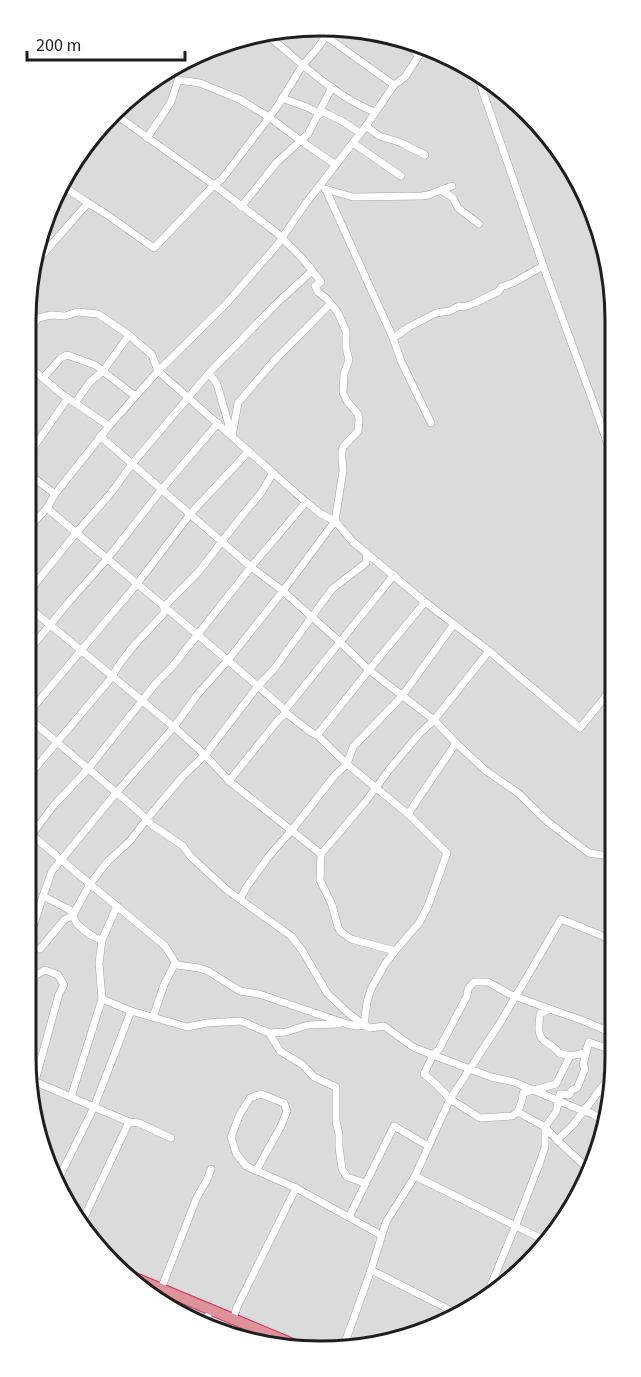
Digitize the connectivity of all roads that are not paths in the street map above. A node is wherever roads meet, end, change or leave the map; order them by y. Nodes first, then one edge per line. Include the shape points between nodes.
1 (326, 36) joint
2 (272, 40) edge
3 (419, 55) edge
4 (302, 66) junction
5 (394, 85) junction
6 (481, 85) edge
7 (332, 87) junction
8 (282, 98) junction
9 (320, 112) junction
10 (375, 112) junction
11 (269, 117) junction
12 (120, 118) edge
13 (366, 126) junction
14 (360, 133) junction
15 (147, 138) junction
16 (301, 141) junction
17 (353, 143) junction
18 (425, 155) dead end
19 (336, 165) junction
20 (401, 176) dead end
21 (214, 185) junction
22 (452, 186) dead end
23 (324, 188) junction
24 (68, 189) edge
25 (441, 190) junction
26 (88, 203) junction
27 (241, 207) junction
28 (480, 224) dead end
29 (282, 238) junction
30 (44, 253) edge
31 (543, 266) junction
32 (312, 271) junction
33 (330, 304) junction
34 (36, 321) edge
35 (129, 335) junction
36 (393, 338) junction
37 (103, 371) junction
38 (158, 371) junction
39 (36, 373) edge
40 (209, 373) junction
41 (42, 378) junction
42 (135, 396) junction
43 (188, 397) junction
44 (72, 400) junction
45 (218, 423) junction
46 (430, 423) dead end
47 (109, 426) junction
48 (605, 434) edge
49 (100, 436) junction
50 (232, 436) junction
51 (36, 445) edge
52 (249, 451) junction
53 (132, 464) junction
54 (273, 473) junction
55 (36, 479) edge
56 (162, 489) junction
57 (56, 494) junction
58 (306, 502) junction
59 (46, 508) junction
60 (191, 513) junction
61 (36, 520) edge
62 (335, 521) junction
63 (76, 533) junction
64 (223, 541) junction
65 (367, 553) junction
66 (107, 560) junction
67 (251, 567) junction
68 (394, 575) junction
69 (36, 583) edge
70 (137, 584) junction
71 (283, 591) junction
72 (425, 602) junction
73 (164, 607) junction
74 (36, 613) edge
75 (312, 617) junction
76 (454, 624) junction
77 (50, 625) junction
78 (197, 635) junction
79 (36, 642) edge
80 (340, 642) junction
81 (82, 650) junction
82 (489, 651) junction
83 (228, 660) junction
84 (369, 670) junction
85 (112, 677) junction
86 (258, 686) junction
87 (402, 696) junction
88 (605, 697) edge
89 (141, 701) junction
90 (36, 704) edge
91 (286, 712) junction
92 (434, 720) junction
93 (36, 724) edge
94 (174, 727) junction
95 (317, 735) junction
96 (57, 742) junction
97 (456, 743) junction
98 (205, 755) junction
99 (347, 764) junction
100 (36, 767) edge
101 (88, 770) junction
102 (229, 781) junction
103 (376, 788) junction
104 (116, 793) junction
105 (408, 814) junction
106 (146, 820) junction
107 (36, 824) edge
108 (292, 831) junction
109 (36, 839) edge
110 (321, 854) junction
111 (605, 855) edge
112 (61, 860) junction
113 (90, 884) junction
114 (43, 896) junction
115 (240, 899) junction
116 (117, 906) junction
117 (73, 915) junction
118 (36, 918) edge
119 (605, 937) edge
120 (102, 940) junction
121 (40, 948) dead end
122 (395, 951) junction
123 (175, 963) junction
124 (36, 975) edge
125 (516, 997) junction
126 (102, 999) junction
127 (550, 1009) junction
128 (131, 1011) junction
129 (153, 1017) junction
130 (347, 1024) junction
131 (364, 1025) junction
132 (605, 1030) edge
133 (269, 1033) junction
134 (589, 1042) junction
135 (605, 1048) edge
136 (433, 1055) junction
137 (570, 1056) junction
138 (37, 1066) edge
139 (471, 1069) junction
140 (37, 1082) edge
141 (603, 1085) edge
142 (534, 1090) junction
143 (71, 1097) junction
144 (450, 1099) junction
145 (558, 1101) junction
146 (94, 1107) junction
147 (583, 1111) junction
148 (518, 1112) junction
149 (599, 1117) edge
150 (129, 1122) junction
151 (545, 1127) junction
152 (171, 1138) dead end
153 (557, 1140) junction
154 (428, 1146) junction
155 (583, 1164) edge
156 (211, 1169) dead end
157 (255, 1171) junction
158 (61, 1173) edge
159 (415, 1176) junction
160 (365, 1183) junction
161 (296, 1188) junction
162 (85, 1216) edge
163 (349, 1217) junction
164 (515, 1227) junction
165 (381, 1235) junction
166 (539, 1238) edge
167 (371, 1270) junction
168 (491, 1284) edge
169 (150, 1285) edge
170 (161, 1289) junction
171 (450, 1310) edge
172 (233, 1320) junction
173 (278, 1338) edge
174 (346, 1340) edge

1 - 4 street
1 - 5 street
2 - 4 street
3 - 5 street via 405,77
4 - 7 street
4 - 8 street
5 - 10 street
6 - 31 street
7 - 9 street
7 - 10 street
8 - 9 street
8 - 11 street
9 - 14 street
9 - 16 street
10 - 13 street
11 - 15 street via 216,88 178,80 171,102
11 - 16 street
11 - 21 street
12 - 15 street
13 - 14 street
13 - 18 street via 379,136
14 - 17 street
15 - 21 street
16 - 19 street
16 - 27 street via 277,162
17 - 19 street
17 - 20 street
19 - 23 street
21 - 26 street via 154,248
21 - 27 street
22 - 25 street
23 - 25 street via 353,196 422,196
23 - 29 street via 306,203
23 - 36 street
24 - 26 street
25 - 28 street
26 - 30 street
27 - 29 street
29 - 32 street
29 - 38 street via 226,304
31 - 36 street via 475,303 436,313
31 - 48 street
32 - 33 street via 321,282 315,286 318,292
32 - 40 street
33 - 50 street via 238,403
33 - 62 street via 346,331 349,360 343,393 359,420 358,431 342,451
34 - 35 street via 77,312 98,314
35 - 37 street
35 - 38 street via 153,355
36 - 46 street
37 - 41 street via 67,355
37 - 42 street
37 - 44 street
38 - 42 street
38 - 43 street
39 - 41 street
40 - 43 street
40 - 50 street via 218,384
41 - 44 street
42 - 47 street
43 - 45 street
43 - 53 street
44 - 47 street
44 - 51 street
45 - 50 street
45 - 56 street
47 - 49 street
49 - 53 street
49 - 57 street
50 - 52 street
52 - 54 street
52 - 60 street
53 - 56 street
53 - 63 street
54 - 58 street
54 - 64 street
55 - 57 street
56 - 60 street
56 - 66 street
57 - 59 street
58 - 62 street
58 - 67 street
59 - 61 street
59 - 63 street
60 - 64 street
60 - 70 street
62 - 65 street
62 - 71 street
63 - 66 street
63 - 69 street
64 - 67 street
64 - 73 street
65 - 68 street
65 - 75 street via 366,563 332,589
66 - 70 street
66 - 77 street
67 - 71 street
67 - 78 street
68 - 72 street
68 - 80 street
70 - 73 street
70 - 81 street
71 - 75 street
71 - 83 street
72 - 76 street
72 - 84 street
73 - 78 street
73 - 85 street via 164,613
74 - 77 street
75 - 80 street
75 - 86 street
76 - 82 street
76 - 87 street
77 - 79 street
77 - 81 street
78 - 83 street
78 - 89 street
80 - 84 street
80 - 91 street
81 - 85 street
81 - 90 street
82 - 88 street via 580,728
82 - 92 street
83 - 86 street
83 - 94 street
84 - 87 street
84 - 95 street
85 - 89 street
85 - 96 street
86 - 91 street
86 - 98 street
87 - 92 street
87 - 99 street via 353,747
89 - 94 street
89 - 101 street
91 - 95 street
91 - 102 street
92 - 97 street
92 - 103 street
93 - 96 street
94 - 98 street
94 - 104 street
95 - 99 street
96 - 100 street
96 - 101 street
97 - 105 street
97 - 111 street via 548,822 590,853
98 - 102 street
98 - 106 street
99 - 103 street
99 - 108 street
101 - 104 street
101 - 107 street
102 - 108 street
103 - 105 street
103 - 110 street
104 - 106 street
104 - 112 street
105 - 122 street via 447,853 424,914
106 - 113 street
106 - 115 street via 183,846
108 - 110 street
108 - 115 street via 269,856
109 - 112 street
110 - 122 street via 320,880 341,932 351,939
112 - 113 street
112 - 114 street via 52,871
113 - 116 street
113 - 117 street
114 - 117 street via 66,907
114 - 118 street
115 - 131 street via 291,936 327,993
116 - 120 street
116 - 123 street via 165,946
117 - 120 street via 85,931
117 - 121 street
119 - 125 street via 561,919
120 - 126 street
122 - 131 street via 371,989
123 - 129 street
123 - 130 street via 207,971 240,991
124 - 138 street via 45,970 57,975 64,984
125 - 127 street
125 - 136 street via 488,982 474,981
125 - 139 street
126 - 128 street
126 - 143 street
127 - 132 street
127 - 137 street via 540,1014 539,1035 559,1053
128 - 129 street
128 - 146 street
129 - 133 street via 187,1027 241,1021
130 - 131 street
130 - 133 street via 308,1025
131 - 136 street via 384,1026 413,1047
133 - 160 street via 280,1051 336,1088 342,1169 347,1177
134 - 135 street
134 - 137 street via 585,1053
134 - 145 street via 577,1088 569,1095 560,1094
136 - 139 street
136 - 144 street via 424,1074
137 - 142 street via 556,1084
139 - 142 street
139 - 144 street
140 - 143 street
141 - 147 street
142 - 145 street
142 - 148 street via 523,1093
143 - 146 street
144 - 148 street via 480,1118 512,1116
144 - 154 street
145 - 147 street
145 - 151 street via 556,1112
146 - 150 street
146 - 158 street
147 - 149 street
147 - 153 street
148 - 151 street
150 - 152 street
150 - 162 street
151 - 153 street
151 - 164 street via 545,1147
153 - 155 street
154 - 159 street
154 - 160 street via 394,1126
156 - 170 street via 196,1197
157 - 157 street via 236,1153 231,1137 250,1098 261,1094 284,1103 287,1111
157 - 161 street
159 - 164 street
159 - 165 street
160 - 163 street
161 - 163 street
161 - 172 street
163 - 165 street
164 - 166 street
164 - 168 street
165 - 167 street
167 - 171 street
167 - 174 street
169 - 170 highway
170 - 172 highway
172 - 173 highway

